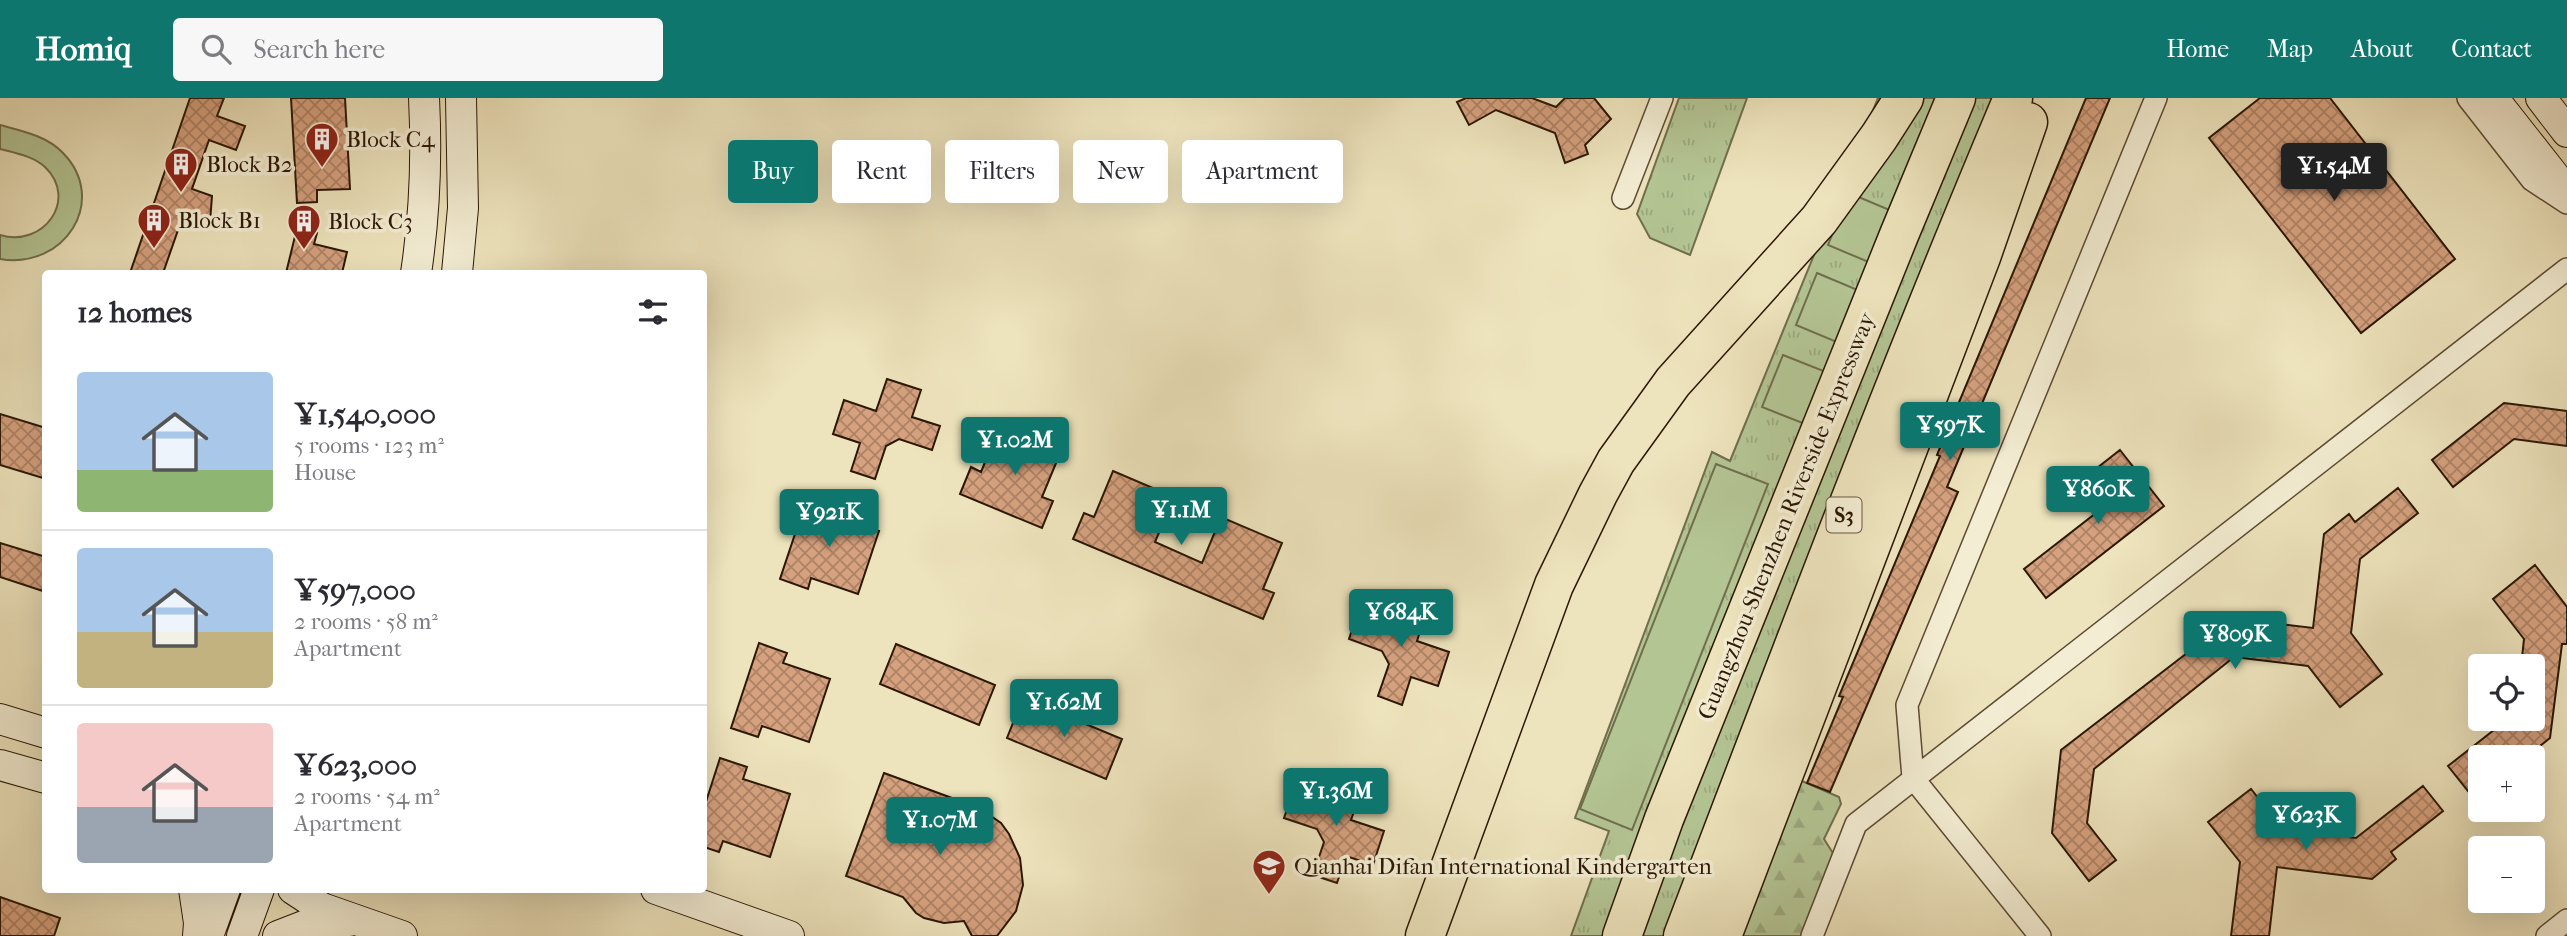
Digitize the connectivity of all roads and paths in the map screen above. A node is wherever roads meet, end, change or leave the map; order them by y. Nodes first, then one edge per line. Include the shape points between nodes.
1 (424, 98) edge
2 (461, 98) edge
3 (1662, 98) edge
4 (1904, 98) edge
5 (1956, 98) edge
6 (2013, 98) edge
7 (2037, 98) edge
8 (2156, 98) edge
9 (2468, 98) edge
10 (2493, 98) edge
11 (2541, 98) edge
12 (2567, 132) edge
13 (2567, 192) edge
14 (1623, 198) dead end
15 (2567, 203) edge
16 (2567, 269) edge
17 (416, 270) edge
18 (457, 270) edge
19 (0, 719) edge
20 (42, 732) edge
21 (0, 765) edge
22 (42, 777) edge
23 (1913, 778) junction
24 (1664, 819) junction
25 (195, 893) edge
26 (224, 893) edge
27 (258, 893) edge
28 (299, 893) edge
29 (667, 893) edge
30 (2567, 920) edge
31 (365, 923) junction
32 (198, 936) edge
33 (208, 936) edge
34 (242, 936) edge
35 (278, 936) edge
36 (401, 936) edge
37 (789, 936) edge
38 (1425, 936) edge
39 (1612, 936) edge
40 (1622, 936) edge
41 (1683, 936) edge
42 (1722, 936) edge
43 (1812, 936) edge
44 (2040, 936) edge
45 (2547, 936) edge

1 - 17 main road via 427,156
2 - 18 main road via 463,208
3 - 14 street
4 - 38 highway via 1819,220 1674,382 1610,472 1554,585
5 - 24 highway, Guangzhou-Shenzhen Riverside Expressway / S3
6 - 41 highway, S3 via 1939,273
7 - 42 highway via 1982,257
8 - 23 street via 1907,705
9 - 15 street via 2532,180
10 - 13 main road
11 - 12 main road
16 - 23 street
19 - 20 main road
21 - 22 main road
23 - 43 street via 1856,824
23 - 44 street
24 - 39 highway
24 - 40 highway, Guangzhou-Shenzhen Riverside Expressway / S3
25 - 32 main road
26 - 33 main road
27 - 34 main road
28 - 31 main road via 322,908
29 - 37 main road
30 - 45 street
31 - 35 main road via 327,921
31 - 36 main road

